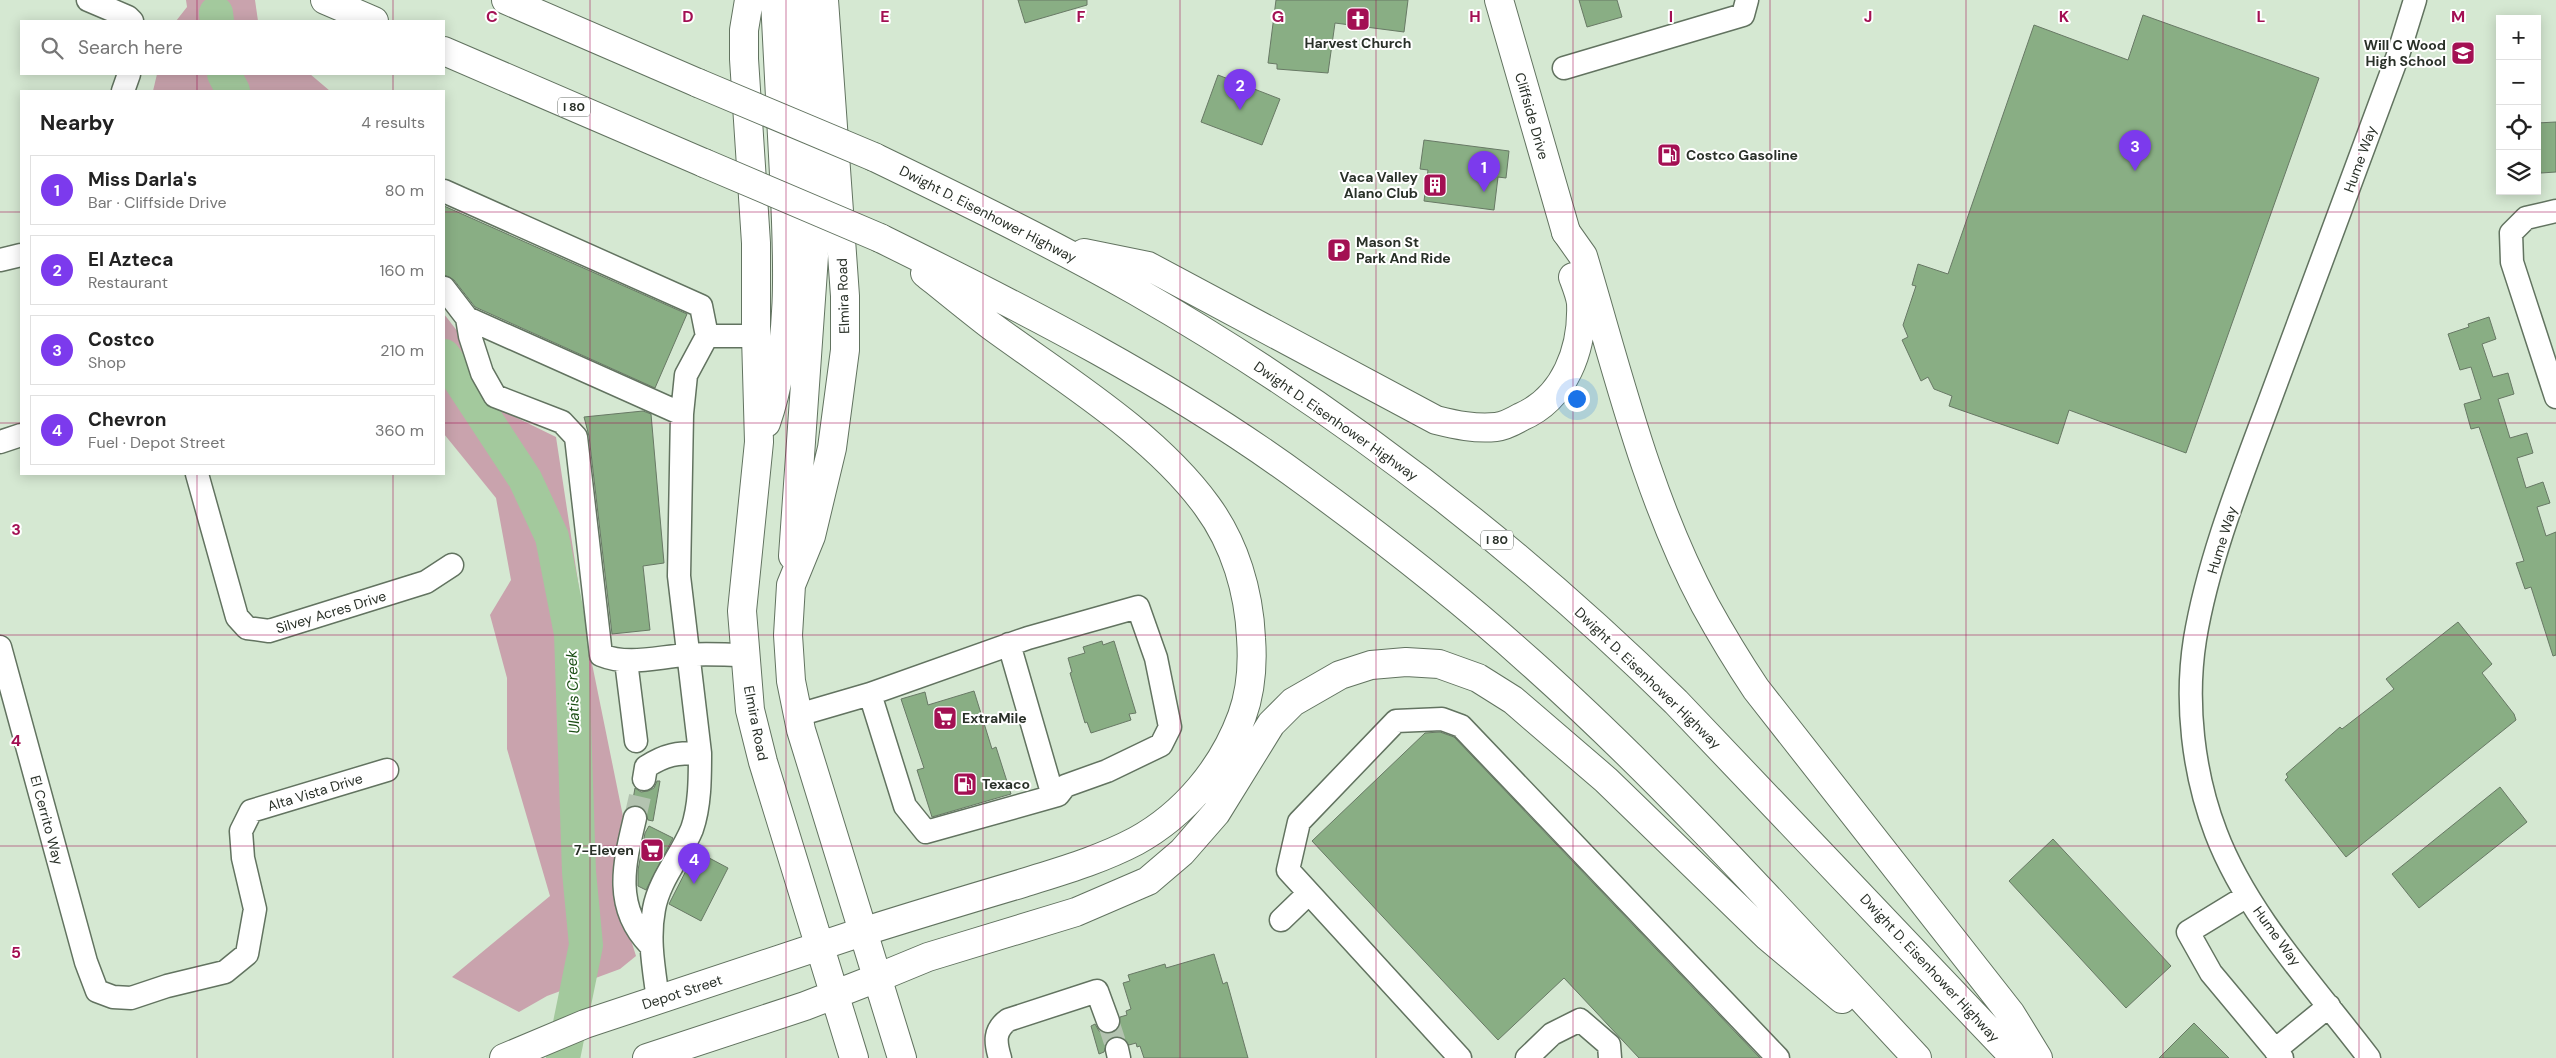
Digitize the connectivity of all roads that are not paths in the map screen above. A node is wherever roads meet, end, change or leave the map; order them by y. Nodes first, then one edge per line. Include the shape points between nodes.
1 (88, 0) edge
2 (325, 0) edge
3 (506, 0) edge
4 (749, 0) edge
5 (775, 0) edge
6 (803, 0) edge
7 (824, 0) edge
8 (1499, 0) edge
9 (1747, 0) edge
10 (2416, 0) edge
11 (131, 20) edge
12 (372, 20) edge
13 (445, 51) edge
14 (1564, 68) dead end
15 (129, 75) edge
16 (123, 90) edge
17 (445, 191) edge
18 (2556, 211) edge
19 (1566, 232) junction
20 (880, 238) junction
21 (1058, 248) junction
22 (20, 255) edge
23 (0, 260) edge
24 (445, 289) edge
25 (467, 318) junction
26 (708, 336) junction
27 (756, 336) junction
28 (2556, 397) edge
29 (682, 414) junction
30 (20, 435) edge
31 (0, 442) edge
32 (759, 442) junction
33 (197, 475) edge
34 (452, 565) dead end
35 (791, 585) junction
36 (1010, 644) junction
37 (0, 648) edge
38 (688, 655) junction
39 (744, 655) junction
40 (626, 661) junction
41 (870, 694) junction
42 (798, 715) junction
43 (636, 741) dead end
44 (700, 753) junction
45 (387, 770) dead end
46 (644, 779) tunnel mouth
47 (1053, 796) junction
48 (635, 818) tunnel mouth
49 (1309, 893) junction
50 (2247, 896) junction
51 (1281, 920) dead end
52 (862, 932) junction
53 (650, 945) junction
54 (819, 946) junction
55 (876, 978) junction
56 (97, 991) joint
57 (834, 994) junction
58 (658, 1000) junction
59 (2329, 1006) junction
60 (1108, 1021) tunnel mouth
61 (513, 1054) edge
62 (2279, 1054) edge
63 (647, 1058) edge
64 (854, 1058) edge
65 (902, 1058) edge
66 (1000, 1058) edge
67 (1460, 1058) edge
68 (1527, 1058) edge
69 (1610, 1058) edge
70 (1778, 1058) edge
71 (1913, 1058) edge
72 (1917, 1058) edge
73 (2015, 1058) edge
74 (2038, 1058) edge
75 (2369, 1058) edge

1 - 11 street
2 - 12 main road
3 - 21 main road, Dwight D. Eisenhower Highway / I 80, bridge via 874,157
4 - 27 main road, Elmira Road via 744,59 756,243
5 - 32 main road, Elmira Road via 788,251 784,334 776,395
6 - 35 main road, Elmira Road via 814,256
7 - 35 main road, Elmira Road via 845,296 845,350 832,448 810,536
8 - 19 main road, Cliffside Drive
9 - 14 street via 1743,15
10 - 50 street, Hume Way via 2225,526 2195,638 2191,698 2198,772 2216,834
13 - 20 main road, I 80, bridge
15 - 16 street
17 - 26 street via 702,306
18 - 28 street via 2526,218 2511,233 2512,262
19 - 21 main road via 1569,262 1581,301 1580,328 1572,367 1556,392 1533,412 1499,427 1468,428 1436,420 1148,266
19 - 74 main road via 1582,256 1650,476 1717,626 1756,689 2011,1014
20 - 52 main road, Depot Street via 990,325 1104,408 1183,477 1207,507 1235,559 1244,584 1253,663 1247,701 1225,754 1197,792 1173,816 1135,841 1091,861
20 - 72 main road, I 80 via 1068,333 1169,392 1301,479 1410,561 1530,662 1661,788
21 - 73 main road, Dwight D. Eisenhower Highway / I 80 via 1247,358 1352,429 1451,503 1540,576 1676,702
22 - 23 street
24 - 25 street
25 - 29 street
25 - 40 street via 482,373 495,396 562,422 576,437 601,655
26 - 27 street
26 - 29 street via 686,375
27 - 32 main road, Elmira Road
29 - 38 street via 678,576
30 - 31 street
32 - 39 main road, Elmira Road via 742,611
33 - 34 street, Silvey Acres Drive via 237,616 247,628 269,631 332,612 426,582
35 - 42 main road, Elmira Road via 788,635 791,681
36 - 41 street
36 - 47 street
36 - 47 street via 1138,607 1156,658 1170,727 1161,745 1108,771 1065,786
37 - 56 street, El Cerrito Way via 86,962
38 - 39 street
38 - 40 street
38 - 44 street
39 - 54 main road, Elmira Road via 750,710 763,762
40 - 43 street
41 - 42 street
41 - 47 street via 904,806 926,832
42 - 52 main road, Elmira Road
44 - 46 street via 662,756 646,767
44 - 53 street via 700,783 692,828 659,891
45 - 56 street, Alta Vista Drive via 251,811 241,831 243,858 255,908 247,954 225,972 131,998 113,998
48 - 53 street via 623,868 625,898 637,932
49 - 51 street
49 - 67 street
49 - 70 street via 1288,870 1299,822 1396,721 1442,719 1461,726
50 - 59 street, Hume Way
50 - 62 street via 2188,932 2211,973
52 - 54 main road, Depot Street
52 - 55 main road, Elmira Road
53 - 58 street
54 - 57 main road, Elmira Road
54 - 58 main road, Depot Street
55 - 57 main road
55 - 65 main road, Elmira Road
55 - 71 main road via 928,957 1076,912 1148,881 1182,852 1216,813 1272,724 1293,702 1340,675 1371,665 1439,664 1478,678 1514,700 1606,780 1766,936
57 - 63 main road
57 - 64 main road, Elmira Road
58 - 61 main road, Depot Street via 586,1024
59 - 62 street
59 - 75 street, Hume Way
60 - 66 street via 1097,991 1008,1020 1000,1026 995,1038
68 - 69 street via 1552,1034 1580,1020 1609,1045

